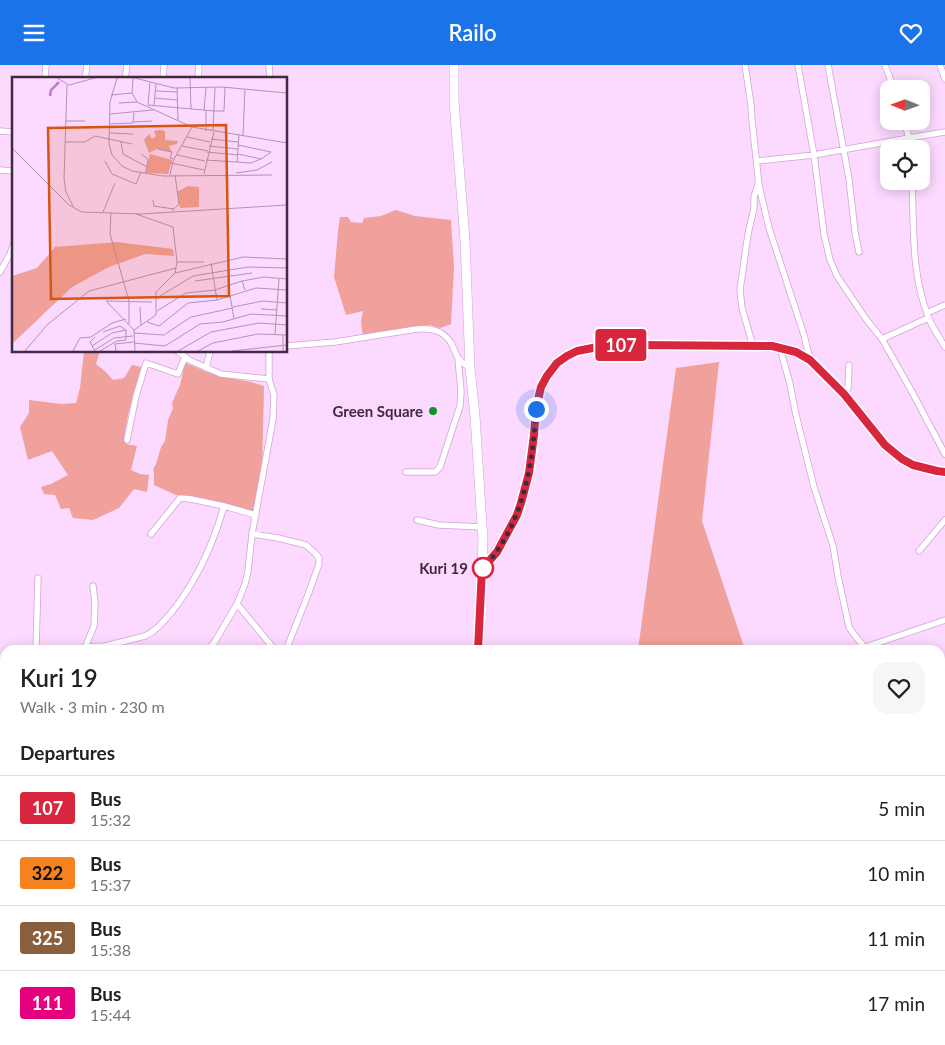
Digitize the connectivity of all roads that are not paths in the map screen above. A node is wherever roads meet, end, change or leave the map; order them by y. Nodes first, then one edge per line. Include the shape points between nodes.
1 (454, 65) edge
2 (745, 65) edge
3 (798, 65) edge
4 (828, 65) edge
5 (885, 65) edge
6 (940, 65) edge
7 (945, 79) edge
8 (891, 80) edge
9 (907, 130) edge
10 (945, 132) edge
11 (909, 137) junction
12 (909, 140) edge
13 (843, 150) junction
14 (814, 155) junction
15 (757, 161) junction
16 (759, 181) junction
17 (912, 190) edge
18 (859, 252) dead end
19 (12, 255) edge
20 (0, 272) edge
21 (945, 305) edge
22 (927, 315) junction
23 (882, 339) junction
24 (288, 346) edge
25 (753, 346) junction
26 (945, 347) edge
27 (780, 348) junction
28 (180, 353) edge
29 (210, 353) edge
30 (269, 353) edge
31 (185, 357) junction
32 (458, 357) junction
33 (810, 360) junction
34 (849, 365) dead end
35 (206, 368) junction
36 (470, 369) junction
37 (269, 379) junction
38 (844, 394) junction
39 (126, 440) dead end
40 (945, 454) edge
41 (406, 472) dead end
42 (945, 472) edge
43 (224, 506) junction
44 (256, 515) junction
45 (417, 520) dead end
46 (945, 521) edge
47 (483, 527) junction
48 (151, 534) dead end
49 (252, 534) junction
50 (919, 551) dead end
51 (482, 569) junction
52 (38, 578) dead end
53 (93, 586) dead end
54 (236, 604) junction
55 (945, 620) edge
56 (36, 645) edge
57 (87, 645) edge
58 (109, 645) edge
59 (212, 645) edge
60 (271, 645) edge
61 (288, 645) edge
62 (478, 645) edge
63 (862, 645) edge
64 (876, 645) edge

1 - 36 highway
2 - 15 street
3 - 14 street
4 - 13 street
5 - 8 street
6 - 7 street
9 - 11 street
10 - 11 street
11 - 12 street
11 - 13 street
13 - 14 street
13 - 18 street
14 - 15 street
14 - 23 street via 830,260 837,276
15 - 16 street
16 - 25 street via 740,291
16 - 33 street via 769,227
17 - 22 street via 916,273
19 - 20 street
21 - 22 street
22 - 23 street
22 - 26 street
23 - 40 street
24 - 32 street via 335,343 433,329 442,332
25 - 27 main road
25 - 51 main road via 603,346 577,351 557,363 541,387 538,398 532,458 517,515 497,552
27 - 33 main road
27 - 63 street via 814,487 833,546 849,627
28 - 31 street
29 - 35 street
30 - 37 street
31 - 35 street
31 - 39 street via 178,374 146,363
32 - 36 street
32 - 41 street via 460,406 440,467 434,472
33 - 38 main road
34 - 38 street via 848,388
35 - 37 street via 221,374
36 - 47 highway
37 - 44 street via 274,395 273,419
38 - 42 main road via 885,445 902,459 913,465
43 - 44 street
43 - 48 street via 180,498
43 - 58 street via 199,571 184,597 157,629 145,636
44 - 49 street
45 - 47 street via 439,525
46 - 50 street
47 - 51 highway
49 - 54 street via 245,584
49 - 61 street via 306,545 319,557
51 - 62 highway
52 - 56 street
53 - 57 street via 94,626
54 - 59 street
54 - 60 street
55 - 64 street

